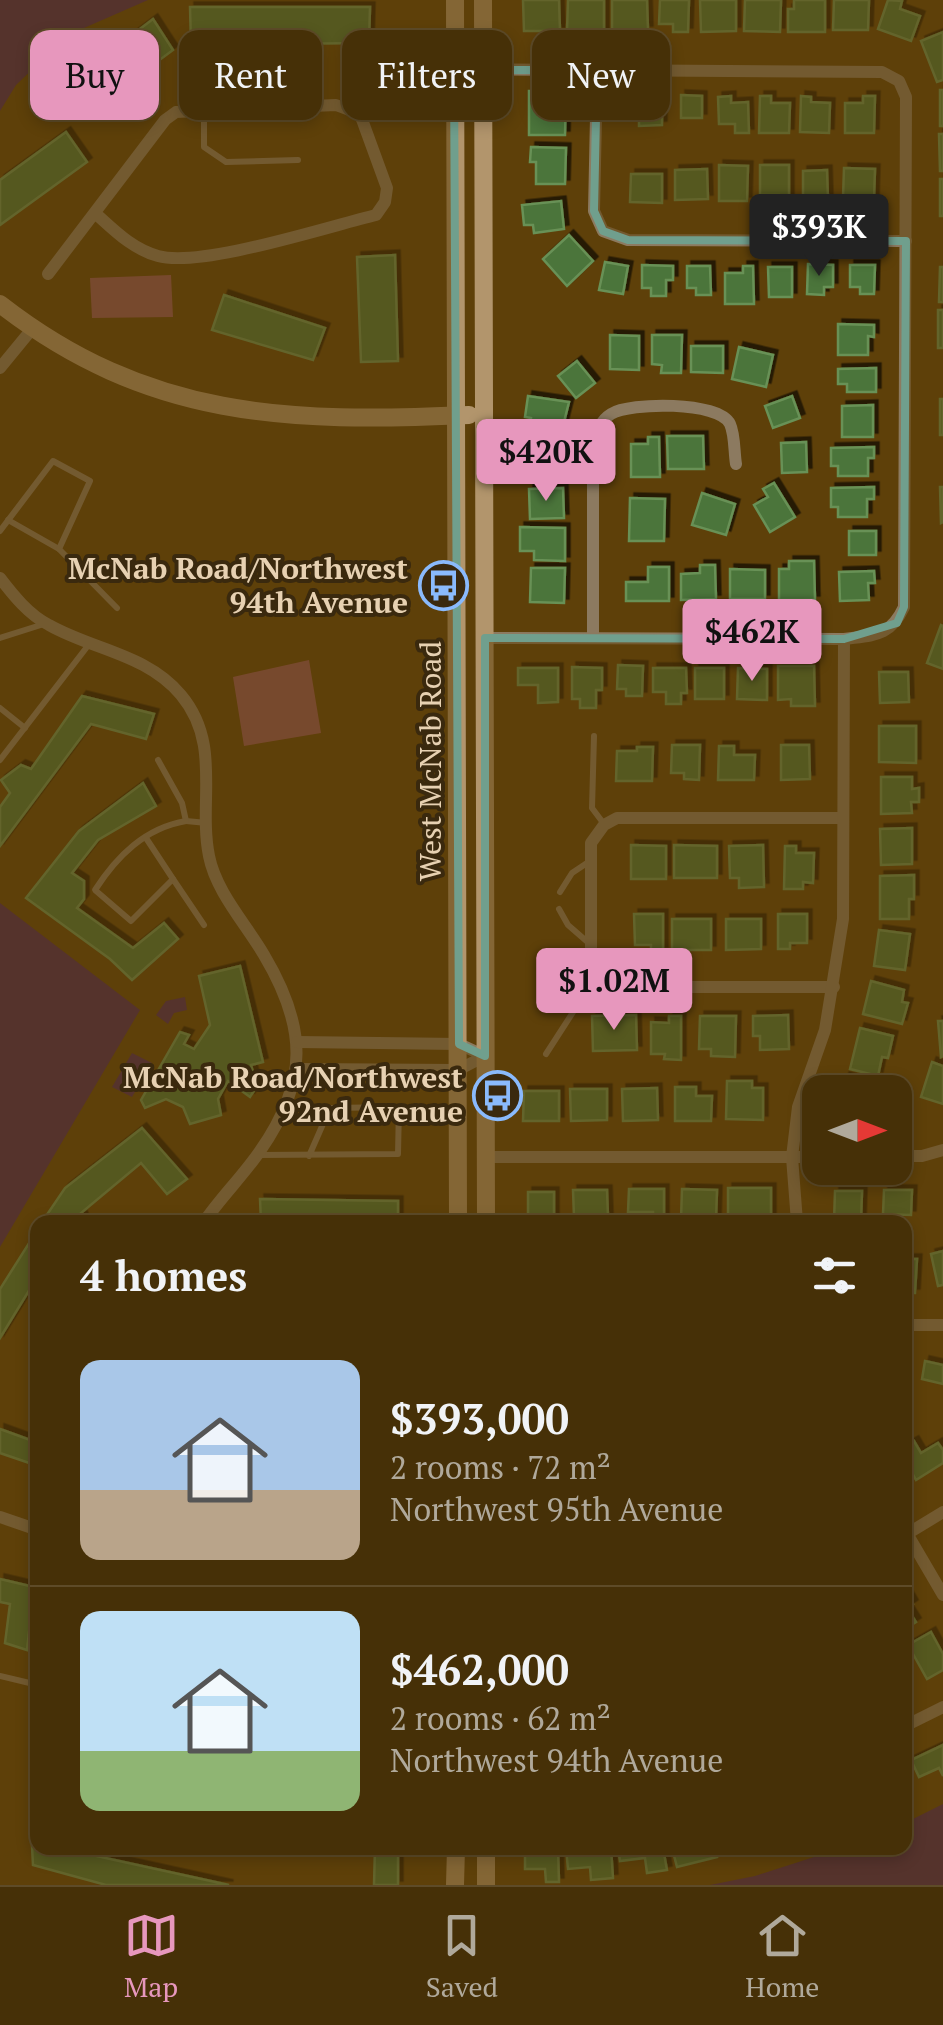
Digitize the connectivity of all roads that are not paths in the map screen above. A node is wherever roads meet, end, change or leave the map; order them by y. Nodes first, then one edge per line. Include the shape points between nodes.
1 (455, 0) edge
2 (482, 0) edge
3 (455, 30) edge
4 (482, 30) edge
5 (670, 71) edge
6 (179, 112) edge
7 (204, 120) edge
8 (362, 120) edge
9 (455, 120) edge
10 (483, 120) edge
11 (596, 120) edge
12 (298, 160) dead end
13 (95, 213) junction
14 (906, 241) junction
15 (48, 274) dead end
16 (0, 304) edge
17 (32, 329) junction
18 (0, 368) edge
19 (484, 415) junction
20 (458, 416) junction
21 (736, 464) dead end
22 (8, 520) junction
23 (0, 531) edge
24 (59, 549) junction
25 (0, 578) edge
26 (117, 608) dead end
27 (45, 624) junction
28 (594, 636) junction
29 (0, 638) edge
30 (484, 638) junction
31 (844, 639) junction
32 (90, 643) junction
33 (0, 708) edge
34 (24, 728) junction
35 (594, 736) dead end
36 (0, 760) edge
37 (158, 760) dead end
38 (843, 818) junction
39 (186, 821) junction
40 (208, 824) junction
41 (604, 825) junction
42 (146, 838) junction
43 (591, 860) junction
44 (174, 879) junction
45 (560, 892) dead end
46 (559, 909) dead end
47 (204, 926) dead end
48 (591, 944) junction
49 (598, 974) junction
50 (834, 987) junction
51 (297, 1042) junction
52 (458, 1044) junction
53 (546, 1054) dead end
54 (484, 1056) junction
55 (298, 1069) junction
56 (458, 1070) junction
57 (943, 1150) edge
58 (258, 1155) junction
59 (309, 1156) junction
60 (912, 1156) edge
61 (486, 1157) junction
62 (792, 1157) junction
63 (802, 1157) edge
64 (208, 1215) edge
65 (458, 1215) edge
66 (486, 1215) edge
67 (796, 1215) edge
68 (912, 1326) edge
69 (943, 1326) edge
70 (943, 1512) edge
71 (0, 1518) edge
72 (30, 1527) edge
73 (912, 1529) edge
74 (912, 1542) edge
75 (943, 1595) edge
76 (0, 1676) edge
77 (30, 1683) edge
78 (943, 1707) edge
79 (912, 1722) edge
80 (456, 1855) edge
81 (486, 1855) edge
82 (454, 1885) edge
83 (486, 1885) edge

1 - 3 main road, West McNab Road
2 - 4 main road, West McNab Road
5 - 14 street via 882,72 899,81 906,97
6 - 13 street via 165,120
7 - 12 lane via 204,146 226,162
8 - 13 street via 388,188 376,215 175,259 132,245
9 - 20 main road, West McNab Road
10 - 19 main road, West McNab Road
11 - 14 street via 594,212 603,230 628,240
13 - 15 street
14 - 31 street via 904,607 882,633
16 - 17 main road
17 - 18 street
17 - 20 main road via 99,367 220,408 300,416
19 - 20 main road
19 - 30 main road, West McNab Road
20 - 52 main road, West McNab Road
21 - 28 street via 730,424 706,408 634,408 612,412 600,423 594,448
22 - 23 lane
22 - 24 lane
22 - 24 lane via 54,461 90,481
24 - 26 lane
25 - 27 street
27 - 29 lane
27 - 32 street
28 - 30 street
28 - 31 street
30 - 54 main road, West McNab Road
31 - 38 street
32 - 34 lane
32 - 40 street via 139,661 183,697 207,758
33 - 34 lane
34 - 36 lane
35 - 41 lane via 592,808
37 - 39 lane
38 - 41 street via 617,818
38 - 50 street via 843,919
39 - 40 lane
39 - 42 lane via 163,825
40 - 51 street via 209,856 221,886 280,983
41 - 43 street via 591,842
42 - 44 lane
42 - 44 lane via 116,857 95,890 131,921
43 - 45 lane
43 - 48 street
44 - 47 lane
46 - 48 lane
48 - 49 street
49 - 50 street via 617,987
49 - 53 lane
50 - 62 street via 798,1107
51 - 52 street
51 - 55 street
52 - 54 street
52 - 56 main road, West McNab Road
54 - 56 street
54 - 61 main road, West McNab Road
55 - 56 street
55 - 58 street
56 - 65 main road, West McNab Road
57 - 60 street
58 - 59 lane
58 - 64 street
59 - 59 lane via 398,1154 399,1107 330,1108
61 - 62 street
61 - 66 main road, West McNab Road
62 - 63 street
62 - 67 street
68 - 69 street
70 - 73 street
71 - 72 street
74 - 75 street
76 - 77 lane
78 - 79 street
80 - 82 main road
81 - 83 main road

